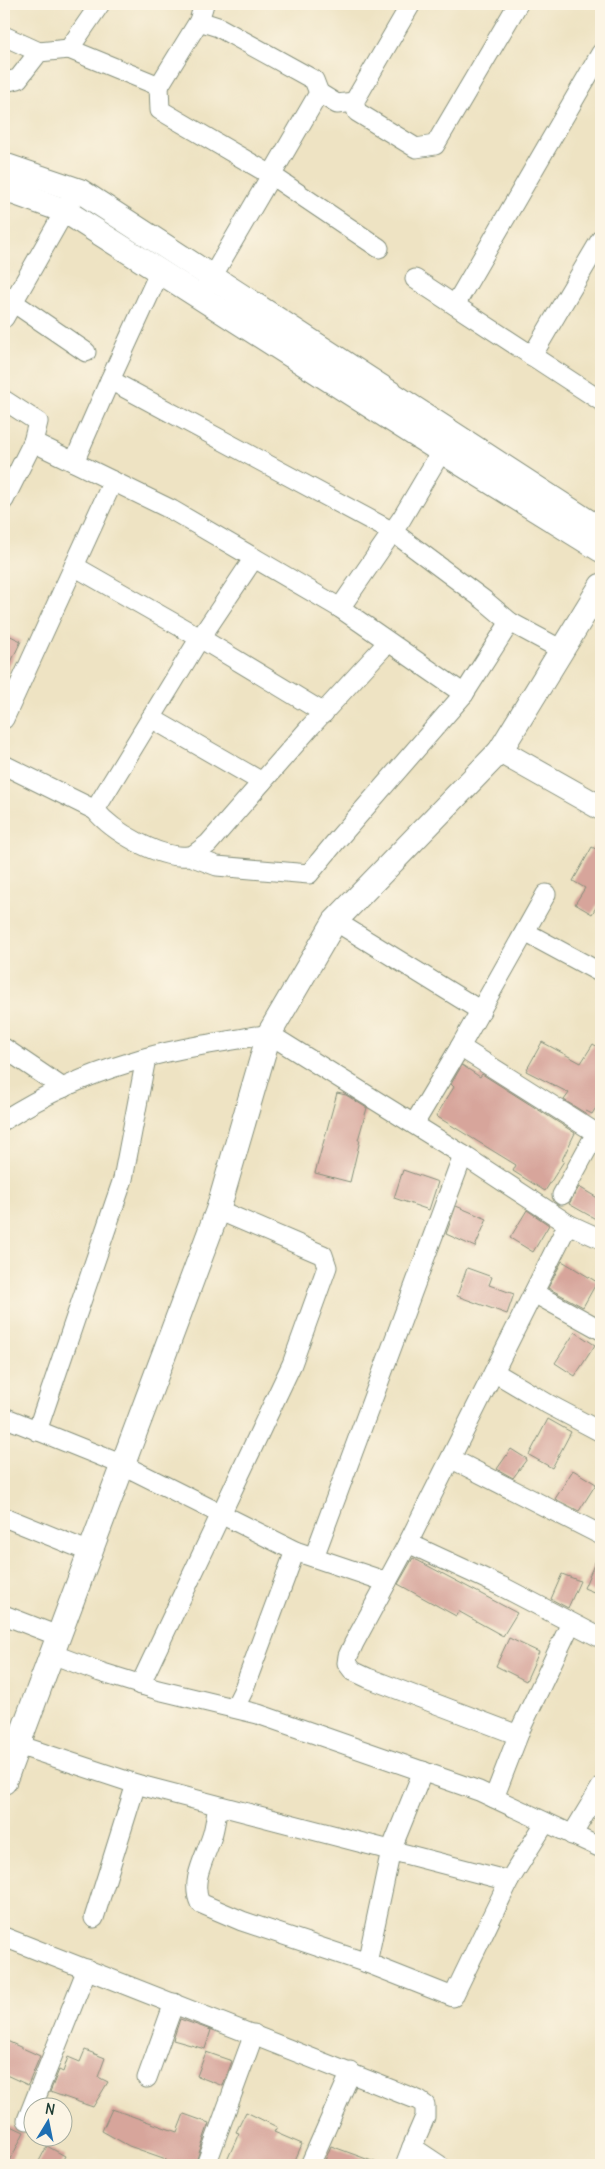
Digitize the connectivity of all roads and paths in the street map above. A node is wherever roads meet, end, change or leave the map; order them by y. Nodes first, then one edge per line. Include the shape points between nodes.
1 (100, 4) edge
2 (411, 4) edge
3 (518, 4) edge
4 (201, 12) edge
5 (4, 36) edge
6 (69, 49) junction
7 (39, 52) junction
8 (601, 52) edge
9 (4, 82) edge
10 (159, 86) junction
11 (319, 93) junction
12 (354, 102) junction
13 (4, 165) edge
14 (271, 175) junction
15 (4, 190) edge
16 (76, 190) junction
17 (65, 211) junction
18 (601, 239) edge
19 (379, 248) dead end
20 (160, 271) junction
21 (415, 279) dead end
22 (206, 287) junction
23 (8, 299) edge
24 (455, 305) junction
25 (4, 318) edge
26 (86, 352) dead end
27 (532, 356) junction
28 (110, 380) junction
29 (4, 400) edge
30 (601, 401) edge
31 (34, 442) junction
32 (447, 442) junction
33 (74, 462) junction
34 (113, 481) junction
35 (4, 500) edge
36 (601, 530) edge
37 (393, 532) junction
38 (601, 550) edge
39 (254, 558) junction
40 (74, 566) junction
41 (601, 586) edge
42 (340, 608) junction
43 (510, 622) junction
44 (200, 638) junction
45 (388, 642) junction
46 (562, 650) junction
47 (464, 694) junction
48 (324, 712) junction
49 (151, 718) junction
50 (4, 719) edge
51 (500, 751) junction
52 (4, 765) edge
53 (262, 782) junction
54 (601, 808) edge
55 (95, 810) junction
56 (190, 856) junction
57 (546, 894) dead end
58 (335, 921) junction
59 (526, 932) junction
60 (601, 973) edge
61 (482, 1011) junction
62 (269, 1034) junction
63 (460, 1047) junction
64 (4, 1048) edge
65 (146, 1058) junction
66 (64, 1088) junction
67 (4, 1120) edge
68 (414, 1124) junction
69 (599, 1128) edge
70 (463, 1155) junction
71 (562, 1196) dead end
72 (218, 1210) junction
73 (568, 1224) junction
74 (601, 1239) edge
75 (534, 1292) junction
76 (601, 1330) edge
77 (494, 1372) junction
78 (4, 1417) edge
79 (37, 1432) junction
80 (601, 1432) edge
81 (452, 1459) junction
82 (123, 1465) junction
83 (221, 1515) junction
84 (4, 1517) edge
85 (601, 1534) edge
86 (408, 1543) junction
87 (295, 1551) junction
88 (90, 1552) junction
89 (314, 1557) junction
90 (387, 1582) junction
91 (4, 1615) edge
92 (571, 1623) junction
93 (600, 1634) edge
94 (55, 1645) junction
95 (140, 1685) junction
96 (235, 1707) junction
97 (518, 1736) junction
98 (18, 1746) junction
99 (423, 1771) junction
100 (4, 1782) edge
101 (136, 1784) junction
102 (601, 1787) edge
103 (494, 1798) junction
104 (218, 1806) junction
105 (545, 1823) junction
106 (572, 1835) junction
107 (601, 1848) edge
108 (391, 1850) junction
109 (509, 1881) junction
110 (94, 1918) dead end
111 (4, 1937) edge
112 (367, 1963) junction
113 (87, 1970) junction
114 (174, 2004) junction
115 (254, 2034) junction
116 (350, 2072) junction
117 (147, 2078) dead end
118 (36, 2096) edge
119 (412, 2148) junction
120 (206, 2165) edge
121 (310, 2165) edge
122 (405, 2165) edge
123 (439, 2165) edge

1 - 6 street
2 - 12 street
3 - 12 street via 435,145 416,148 357,112
4 - 10 street
4 - 11 street via 218,26 314,80
5 - 7 street
6 - 7 street
6 - 10 street
7 - 9 street via 18,79
8 - 24 street
10 - 14 street via 160,110
11 - 12 street via 337,104
11 - 14 street
13 - 16 street
14 - 19 street
14 - 22 street
15 - 17 street
16 - 17 street
16 - 22 street
17 - 20 street
17 - 23 street
18 - 27 street
20 - 22 street
20 - 28 street
21 - 24 street
22 - 32 street
23 - 25 street
23 - 26 street
24 - 27 street
27 - 30 street
28 - 33 street
28 - 37 street
29 - 31 street via 38,422
31 - 33 street
31 - 35 street
32 - 36 street
32 - 37 street
32 - 38 street
33 - 34 street
34 - 39 street via 172,510
34 - 40 street
37 - 42 street
37 - 43 street
39 - 42 street
39 - 44 street
40 - 44 street
40 - 50 street
41 - 46 street
42 - 45 street
43 - 46 street
43 - 47 street
44 - 48 street
44 - 49 street
45 - 47 street
45 - 48 street
46 - 51 street
47 - 56 street via 309,874 217,866
48 - 53 street
49 - 53 street
49 - 55 street
51 - 54 street
51 - 58 street
52 - 55 street
53 - 56 street via 208,844
55 - 56 street via 104,821 132,839 170,856
57 - 59 street
58 - 61 street
58 - 62 street
59 - 60 street
59 - 61 street
61 - 63 street
62 - 65 street
62 - 68 street
62 - 72 street
63 - 68 street
63 - 69 street
64 - 66 street
65 - 66 street
65 - 79 street via 123,1179
66 - 67 street
68 - 70 street
69 - 71 street
70 - 73 street
70 - 89 street
72 - 82 street
72 - 83 street via 323,1255 327,1268 292,1364
73 - 74 street
73 - 75 street
75 - 76 street
75 - 77 street
77 - 80 street
77 - 81 street
78 - 79 street
79 - 82 street
81 - 85 street
81 - 86 street
82 - 83 street
82 - 88 street
83 - 87 street
83 - 95 street
84 - 88 street
86 - 90 street
86 - 92 street
87 - 89 street
87 - 96 street
88 - 94 street
89 - 90 street
90 - 97 street via 348,1656 347,1663 353,1671
91 - 94 street
92 - 93 street
92 - 97 street
94 - 95 street via 100,1672
94 - 98 street
95 - 96 street
96 - 99 street
97 - 103 street
98 - 100 street
98 - 101 street
99 - 103 street
99 - 108 street
101 - 104 street
101 - 110 street
102 - 106 street
103 - 105 street
104 - 108 street
104 - 112 street via 213,1836 202,1861 195,1890 200,1904
105 - 106 street
105 - 109 street
106 - 107 street
108 - 109 street
108 - 112 street
109 - 112 street via 453,1997
111 - 113 street
113 - 114 street
113 - 118 street
114 - 115 street
114 - 117 street
115 - 116 street
115 - 120 street
116 - 119 street via 410,2095 425,2105 425,2117
116 - 121 street
119 - 122 street
119 - 123 street

